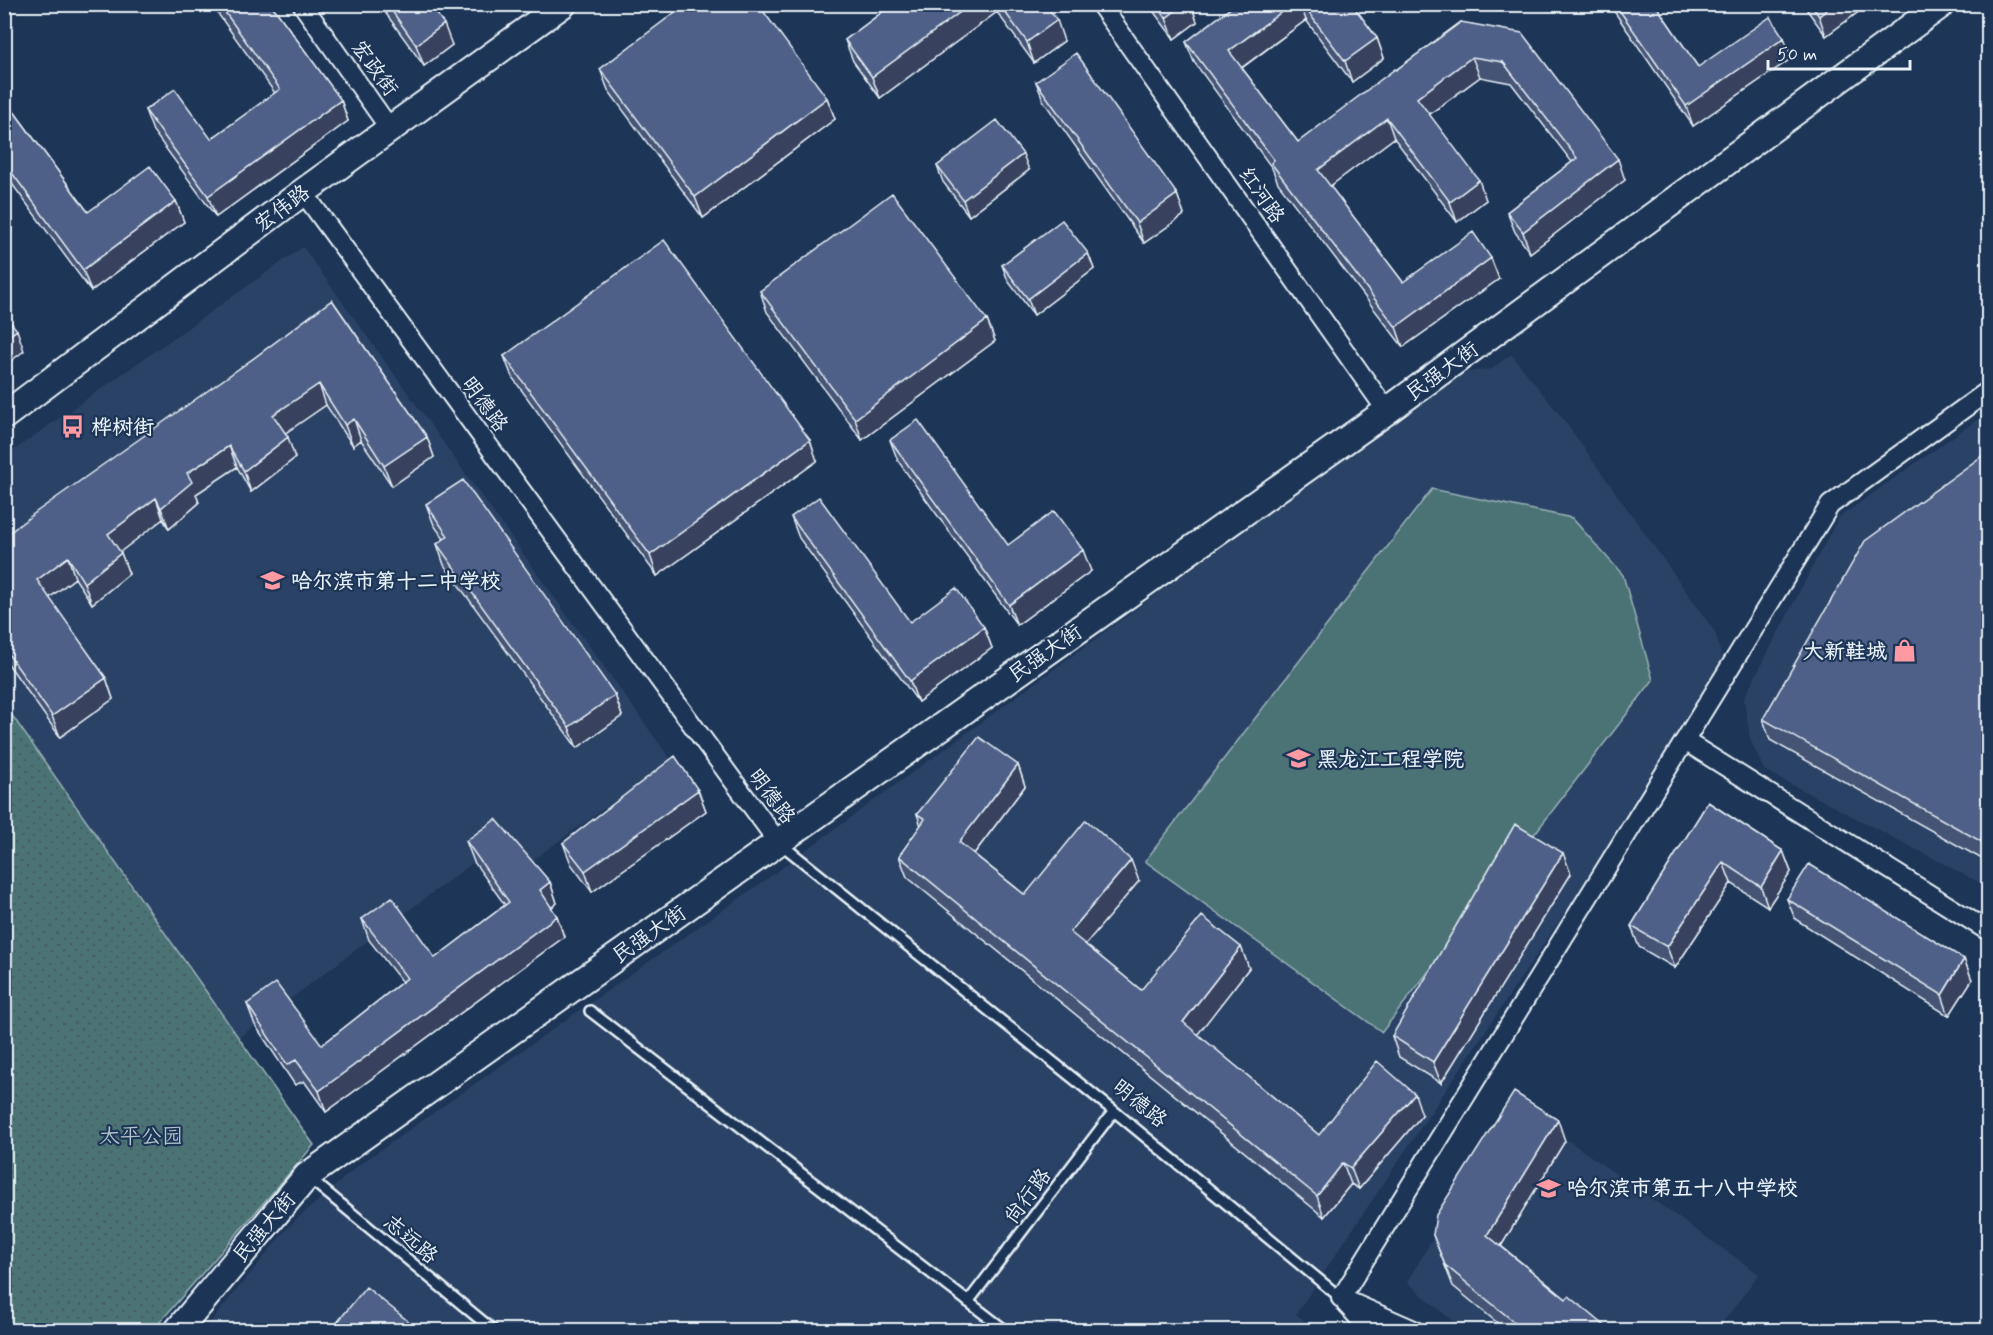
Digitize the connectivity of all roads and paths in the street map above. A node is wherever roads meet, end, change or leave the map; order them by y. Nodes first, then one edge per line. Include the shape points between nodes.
1 (302, 4) edge
2 (563, 4) edge
3 (1100, 4) edge
4 (1942, 4) edge
5 (390, 129) junction
6 (303, 192) junction
7 (1989, 391) edge
8 (1387, 411) junction
9 (4, 416) edge
10 (1685, 741) junction
11 (778, 842) junction
12 (1989, 932) edge
13 (591, 1011) dead end
14 (1114, 1111) junction
15 (307, 1176) junction
16 (1341, 1298) junction
17 (968, 1302) junction
18 (178, 1330) edge
19 (493, 1330) edge
20 (1005, 1330) edge
21 (1370, 1330) edge
22 (1414, 1330) edge

1 - 5 street, 宏政街
2 - 5 street, 宏伟路
3 - 8 street, 红河路
4 - 8 street, 民强大街
5 - 6 street, 宏伟路
6 - 9 street, 宏伟路
6 - 11 street, 明德路
7 - 10 street via 1830,505
8 - 11 street, 民强大街
10 - 12 street
10 - 16 street
11 - 14 lane, 明德路
11 - 15 street, 民强大街
13 - 17 lane
14 - 16 lane, 明德路
14 - 17 lane, 尚行路
15 - 18 street, 民强大街
15 - 19 lane, 志远路
16 - 21 street, 明德路
16 - 22 street, 明德路
17 - 20 lane

